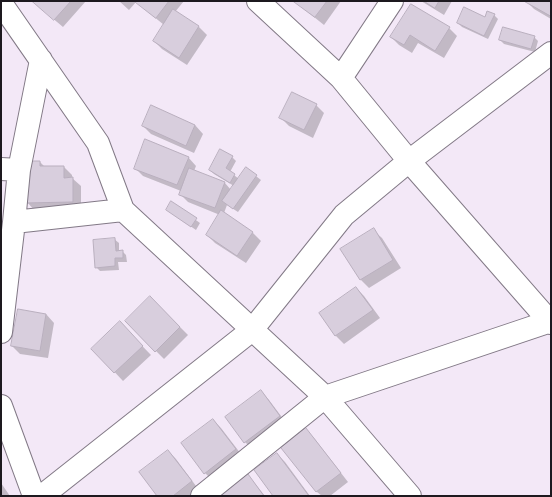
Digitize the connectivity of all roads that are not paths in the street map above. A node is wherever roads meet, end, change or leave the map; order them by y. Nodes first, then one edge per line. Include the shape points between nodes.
1 (258, 1) edge
2 (392, 1) edge
3 (1, 3) edge
4 (551, 53) edge
5 (41, 60) junction
6 (341, 78) junction
7 (409, 161) junction
8 (10, 170) edge
9 (123, 210) junction
10 (14, 222) junction
11 (550, 321) edge
12 (252, 330) junction
13 (1, 332) edge
14 (325, 396) junction
15 (1, 406) edge
16 (34, 496) edge
17 (42, 496) edge
18 (202, 496) edge
19 (410, 496) edge

1 - 6 street
2 - 6 street
3 - 5 street
4 - 7 street
5 - 8 street
5 - 9 street via 98,143
6 - 7 street
7 - 11 street
7 - 12 street via 344,215
8 - 10 street
9 - 10 street
9 - 12 street
10 - 13 street
11 - 14 street
12 - 14 street
12 - 17 street
14 - 18 street
14 - 19 street
15 - 16 street

